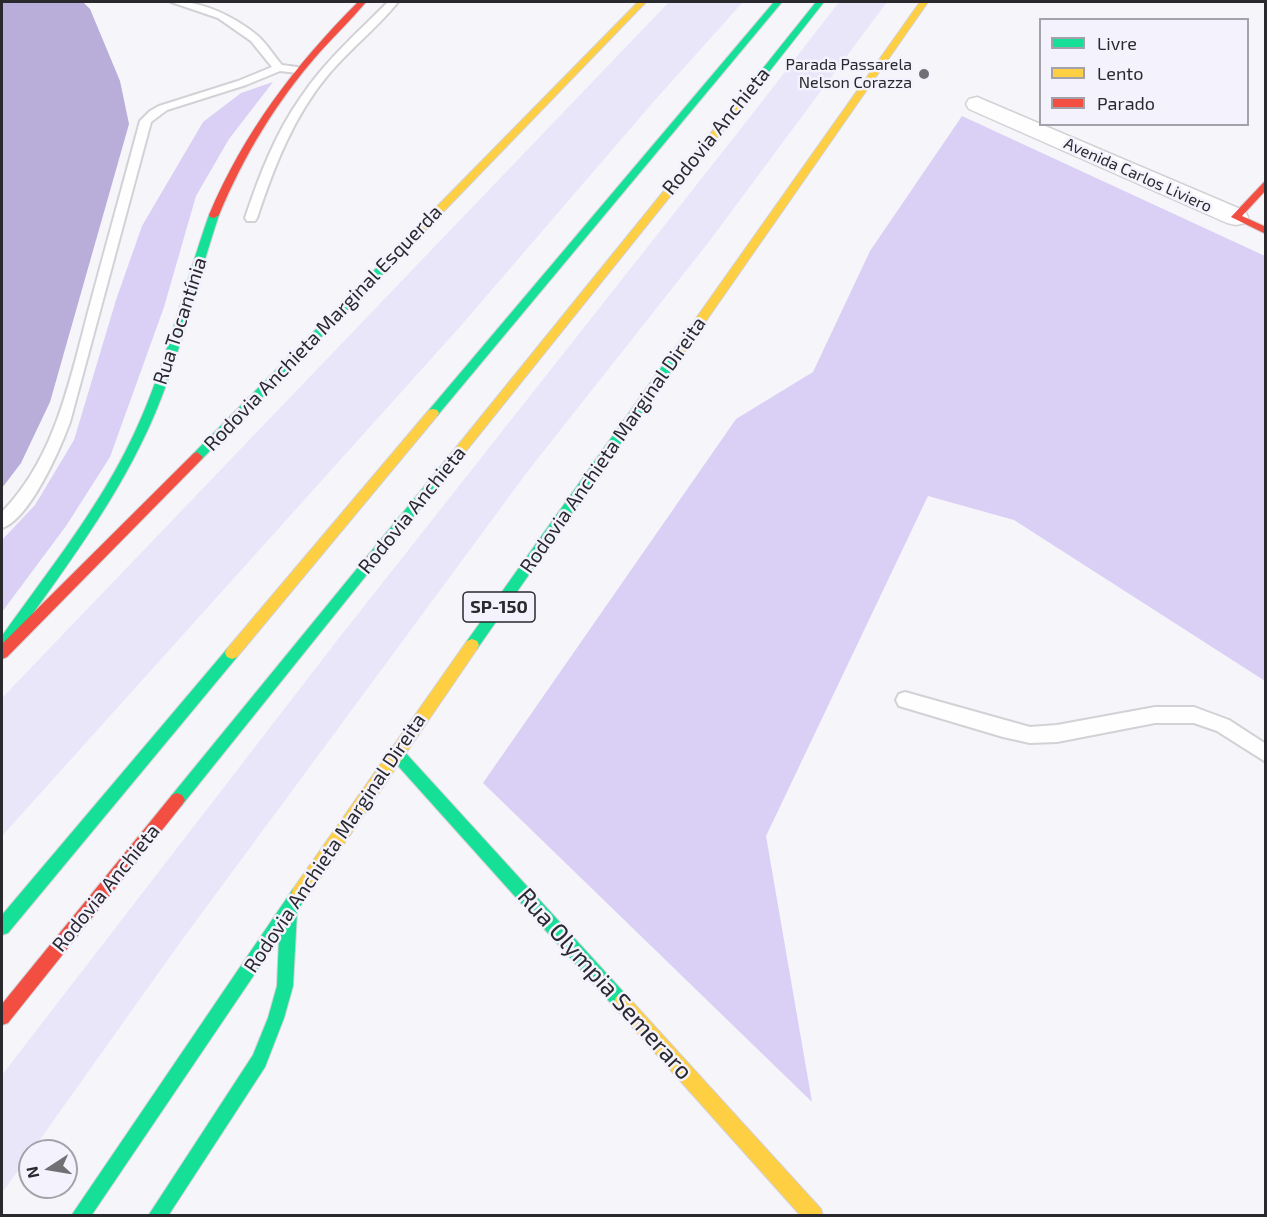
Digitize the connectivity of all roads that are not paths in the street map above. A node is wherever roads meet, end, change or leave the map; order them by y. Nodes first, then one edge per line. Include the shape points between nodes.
1 (176, 2) edge
2 (362, 2) edge
3 (393, 2) edge
4 (642, 2) edge
5 (778, 2) edge
6 (820, 2) edge
7 (924, 2) edge
8 (279, 68) junction
9 (297, 70) junction
10 (977, 104) dead end
11 (1266, 183) edge
12 (251, 218) dead end
13 (1236, 218) junction
14 (1266, 231) edge
15 (2, 522) edge
16 (2, 646) edge
17 (2, 653) edge
18 (905, 700) dead end
19 (396, 753) junction
20 (1266, 754) edge
21 (289, 910) junction
22 (2, 927) edge
23 (2, 1017) edge
24 (80, 1215) edge
25 (157, 1215) edge
26 (814, 1215) edge

1 - 8 lane via 222,16 255,39
2 - 9 main road, Rua Tocantínia
3 - 12 lane via 305,99 271,162
4 - 17 main road, Rodovia Anchieta Marginal Esquerda
5 - 22 main road, Rodovia Anchieta
6 - 23 main road, Rodovia Anchieta
7 - 19 main road, Rodovia Anchieta Marginal Direita / SP-150
8 - 9 lane
8 - 15 lane via 164,108 146,121 56,444 42,473
9 - 16 main road, Rua Tocantínia via 260,120 232,171 154,400 125,464
10 - 13 street, Avenida Carlos Liviero
11 - 13 main road
13 - 14 main road, Avenida Carlos Liviero
18 - 20 lane via 1035,735 1160,714 1196,715 1226,727
19 - 21 main road, Rodovia Anchieta Marginal Direita / SP-150
19 - 26 main road, Rua Olympia Semeraro
21 - 24 main road, Rodovia Anchieta Marginal Direita / SP-150
21 - 25 main road via 285,986 259,1061

